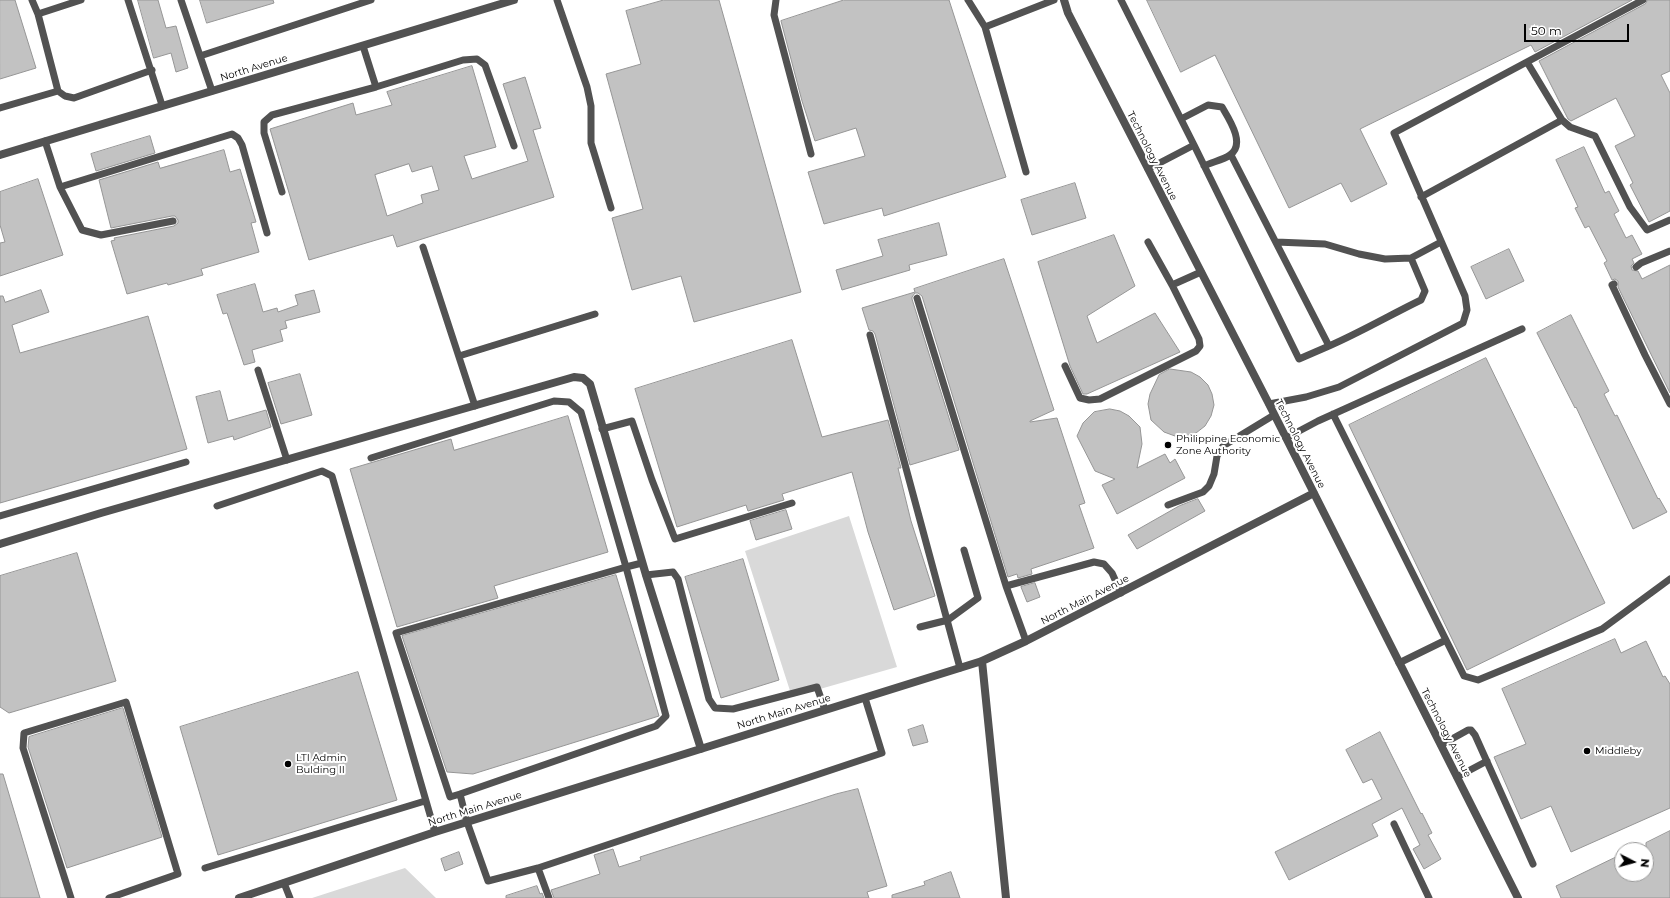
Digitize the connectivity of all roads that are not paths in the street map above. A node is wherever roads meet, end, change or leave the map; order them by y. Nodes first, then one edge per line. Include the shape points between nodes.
1 (32, 0) edge
2 (81, 0) edge
3 (128, 0) edge
4 (181, 0) edge
5 (371, 0) edge
6 (514, 0) edge
7 (557, 0) edge
8 (776, 0) edge
9 (968, 0) edge
10 (1054, 0) edge
11 (1064, 0) edge
12 (1121, 0) edge
13 (1643, 0) edge
14 (38, 14) junction
15 (985, 28) junction
16 (363, 46) junction
17 (200, 56) junction
18 (1527, 62) junction
19 (152, 70) junction
20 (376, 87) junction
21 (58, 91) junction
22 (212, 91) junction
23 (162, 106) junction
24 (0, 108) edge
25 (1181, 119) junction
26 (1562, 120) junction
27 (45, 141) junction
28 (1194, 144) junction
29 (514, 146) dead end
30 (811, 154) dead end
31 (0, 155) edge
32 (1231, 155) junction
33 (1204, 166) junction
34 (1148, 169) junction
35 (1026, 172) dead end
36 (60, 187) junction
37 (282, 192) dead end
38 (1421, 197) junction
39 (611, 208) dead end
40 (1670, 220) edge
41 (173, 221) dead end
42 (267, 234) dead end
43 (1148, 242) dead end
44 (1276, 242) junction
45 (1441, 242) junction
46 (423, 247) dead end
47 (1670, 251) edge
48 (1410, 258) junction
49 (1636, 267) dead end
50 (1201, 272) junction
51 (1614, 284) dead end
52 (1172, 285) junction
53 (917, 298) dead end
54 (595, 314) dead end
55 (1522, 329) dead end
56 (870, 335) dead end
57 (1329, 346) junction
58 (459, 356) junction
59 (1065, 366) dead end
60 (258, 370) dead end
61 (1269, 404) junction
62 (1670, 404) edge
63 (475, 406) junction
64 (1333, 414) junction
65 (1274, 415) junction
66 (602, 429) junction
67 (1286, 438) junction
68 (371, 458) dead end
69 (287, 460) junction
70 (186, 462) dead end
71 (1314, 493) junction
72 (792, 503) dead end
73 (1168, 505) dead end
74 (217, 506) dead end
75 (0, 516) edge
76 (0, 544) edge
77 (964, 550) dead end
78 (642, 563) junction
79 (626, 567) junction
80 (646, 575) junction
81 (1670, 579) edge
82 (1006, 586) junction
83 (1121, 593) junction
84 (948, 620) junction
85 (920, 627) dead end
86 (1446, 640) junction
87 (1026, 641) junction
88 (982, 661) junction
89 (1399, 663) junction
90 (960, 668) junction
91 (865, 698) junction
92 (825, 710) junction
93 (1441, 746) junction
94 (701, 749) junction
95 (1487, 761) junction
96 (1457, 777) junction
97 (460, 794) junction
98 (425, 801) junction
99 (467, 822) junction
100 (1394, 824) dead end
101 (435, 832) junction
102 (1533, 864) dead end
103 (205, 868) dead end
104 (538, 868) junction
105 (284, 883) junction
106 (71, 898) edge
107 (109, 898) edge
108 (239, 898) edge
109 (290, 898) edge
110 (549, 898) edge
111 (1006, 898) edge
112 (1429, 898) edge
113 (1518, 898) edge

1 - 14 lane
2 - 14 lane
3 - 19 lane
4 - 17 lane
5 - 17 lane
6 - 16 street, North Avenue
7 - 39 lane via 587,87 591,106 591,143
8 - 30 lane via 774,15
9 - 15 lane
10 - 15 lane
11 - 34 street, Technology Avenue via 1068,13
12 - 25 lane
13 - 18 lane
14 - 21 lane
15 - 35 lane
16 - 20 lane
16 - 22 street, North Avenue
17 - 22 lane
18 - 26 lane
18 - 38 lane via 1394,133
19 - 21 lane via 74,98
19 - 23 lane
20 - 29 lane via 463,60 477,59 485,65
20 - 37 lane via 272,115 264,122 264,133
21 - 24 lane
22 - 23 street, North Avenue
23 - 27 street, North Avenue
25 - 28 lane
25 - 32 lane via 1208,105 1222,108 1235,128 1236,145
26 - 38 lane
26 - 40 lane via 1570,127 1595,136 1630,208 1647,230
27 - 31 street, North Avenue
27 - 36 lane
28 - 33 lane
28 - 34 lane
32 - 33 lane
32 - 44 lane
33 - 57 lane via 1299,359
34 - 50 street, Technology Avenue
36 - 41 lane via 82,230 101,235
36 - 42 lane via 232,134 242,145
38 - 45 lane
43 - 52 lane
44 - 48 lane via 1325,244 1385,259
44 - 57 lane
45 - 48 lane
45 - 61 lane via 1465,296 1467,310 1463,323 1339,387
46 - 58 lane
47 - 49 lane
48 - 57 lane via 1425,290 1421,300
50 - 52 lane
50 - 61 street, Technology Avenue
51 - 62 lane via 1612,285
52 - 59 lane via 1199,339 1200,346 1196,351 1100,399 1080,398
53 - 82 lane
54 - 58 lane
55 - 64 lane
56 - 84 lane
58 - 63 lane
60 - 69 lane
61 - 65 street, Technology Avenue
63 - 66 street via 574,377 583,378 590,384
63 - 69 street
64 - 67 lane
64 - 86 lane
65 - 67 street, Technology Avenue
65 - 73 lane via 1223,446 1217,456 1209,486 1203,492
66 - 72 lane via 632,421 675,539
66 - 78 street
67 - 71 street, Technology Avenue
68 - 79 lane via 554,401 570,402 581,412
69 - 76 street
70 - 75 lane
71 - 83 street, North Main Avenue
71 - 89 street, Technology Avenue
74 - 98 lane via 322,471 332,476
77 - 84 lane via 978,598
78 - 79 lane
78 - 80 street
79 - 97 lane via 666,716 656,726
79 - 97 lane via 396,633 450,797
80 - 92 lane via 673,572 678,578 709,699 715,708 733,709 817,687
80 - 94 street
81 - 86 lane via 1602,630 1478,680 1464,676
82 - 83 lane via 1094,562 1104,564 1112,573
82 - 87 lane
83 - 87 street, North Main Avenue
84 - 85 lane
84 - 90 lane
86 - 89 lane
87 - 88 street, North Main Avenue
88 - 90 street, North Main Avenue
88 - 111 street
89 - 93 street, Technology Avenue
90 - 91 street, North Main Avenue
91 - 92 street, North Main Avenue
91 - 104 lane via 882,753
92 - 94 street, North Main Avenue
93 - 95 lane via 1471,730
93 - 96 street, Technology Avenue
94 - 99 street, North Main Avenue
95 - 96 lane
95 - 102 lane
96 - 113 street, Technology Avenue
97 - 99 lane
98 - 101 lane
98 - 103 lane
99 - 101 street, North Main Avenue
99 - 104 lane via 488,882
100 - 112 lane
101 - 105 street, North Main Avenue
104 - 110 lane
105 - 108 street, North Main Avenue
105 - 109 lane
106 - 107 lane via 23,748 24,733 126,702 178,874

